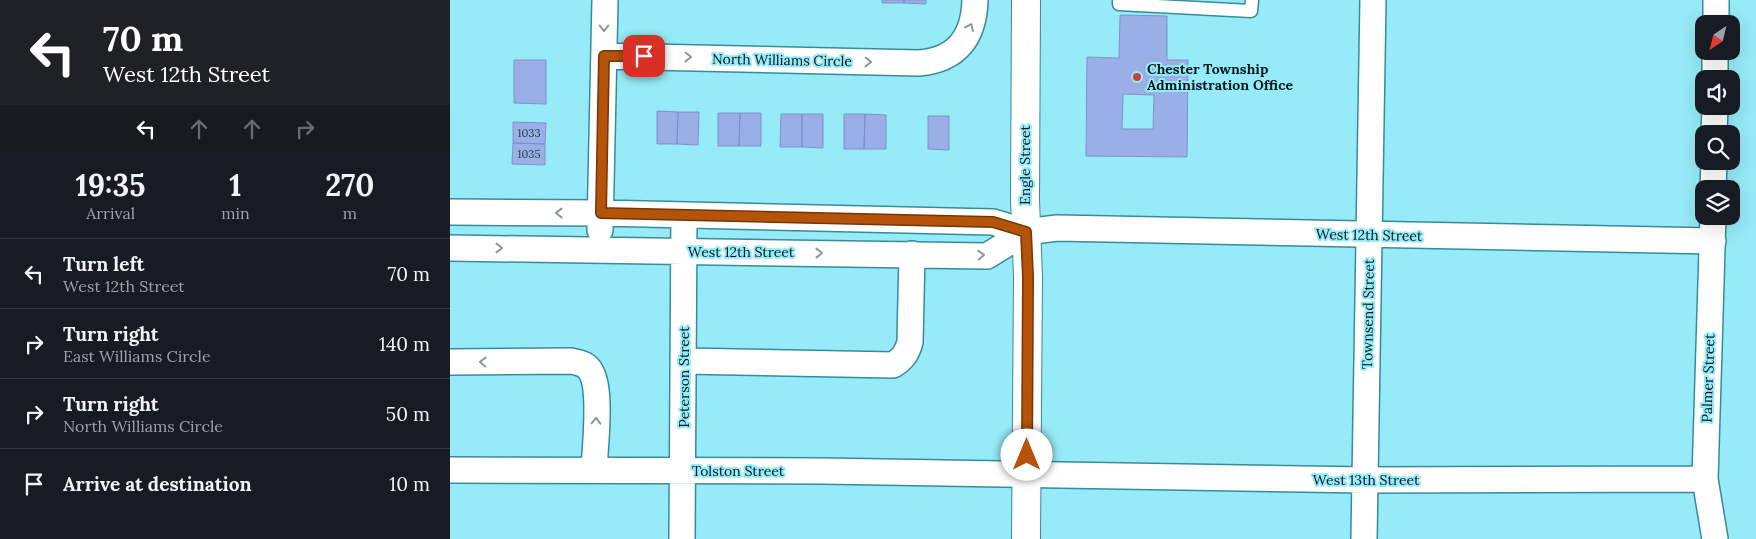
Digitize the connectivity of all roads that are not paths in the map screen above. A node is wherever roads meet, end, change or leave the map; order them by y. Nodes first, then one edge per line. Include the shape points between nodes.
1 (604, 0) edge
2 (975, 0) edge
3 (1026, 0) edge
4 (1119, 0) edge
5 (1252, 0) edge
6 (1374, 0) edge
7 (1716, 0) edge
8 (1176, 4) edge
9 (1716, 15) edge
10 (604, 56) junction
11 (450, 212) edge
12 (601, 213) junction
13 (684, 216) junction
14 (1713, 225) edge
15 (1026, 232) junction
16 (1369, 236) junction
17 (1713, 242) junction
18 (450, 248) edge
19 (600, 249) junction
20 (684, 252) junction
21 (912, 254) junction
22 (684, 361) junction
23 (450, 362) edge
24 (450, 470) edge
25 (594, 470) junction
26 (683, 471) junction
27 (1027, 475) junction
28 (1704, 479) junction
29 (1365, 480) junction
30 (682, 539) edge
31 (1026, 539) edge
32 (1364, 539) edge
33 (1714, 539) edge

1 -> 10 street
10 -> 2 street, North Williams Circle via 919,63 943,59 955,50 971,26
3 - 15 main road, Engle Street
4 - 8 lane via 1119,4
5 - 8 lane via 1251,11
6 - 16 street, Townsend Street
7 - 9 street
10 - 12 street
12 -> 11 street, West 12th Street
12 - 13 street, West 12th Street
12 - 19 street
13 - 15 street, West 12th Street via 993,222
13 - 20 street, Peterson Street
14 - 17 street, Palmer Street
15 - 16 street, West 12th Street via 1057,228
21 -> 15 street, West 12th Street via 987,256
15 - 27 main road, Engle Street
16 - 17 street, West 12th Street
16 - 29 street, Townsend Street
17 - 28 street, Palmer Street
18 -> 19 street, West 12th Street
19 - 20 street, West 12th Street
20 -> 21 street, West 12th Street
20 - 22 street, Peterson Street
21 - 22 street via 910,342 902,360 893,366
22 - 26 street, Peterson Street
25 -> 23 street via 595,382 584,364 571,361
24 - 25 street, Tolston Street
25 - 26 street, Tolston Street
26 - 27 street, Tolston Street
26 - 30 street, Peterson Street
27 - 29 street, West 13th Street
27 - 31 main road, Engle Street
28 - 29 street, West 13th Street
28 - 33 street, Palmer Street
29 - 32 street, Townsend Street

